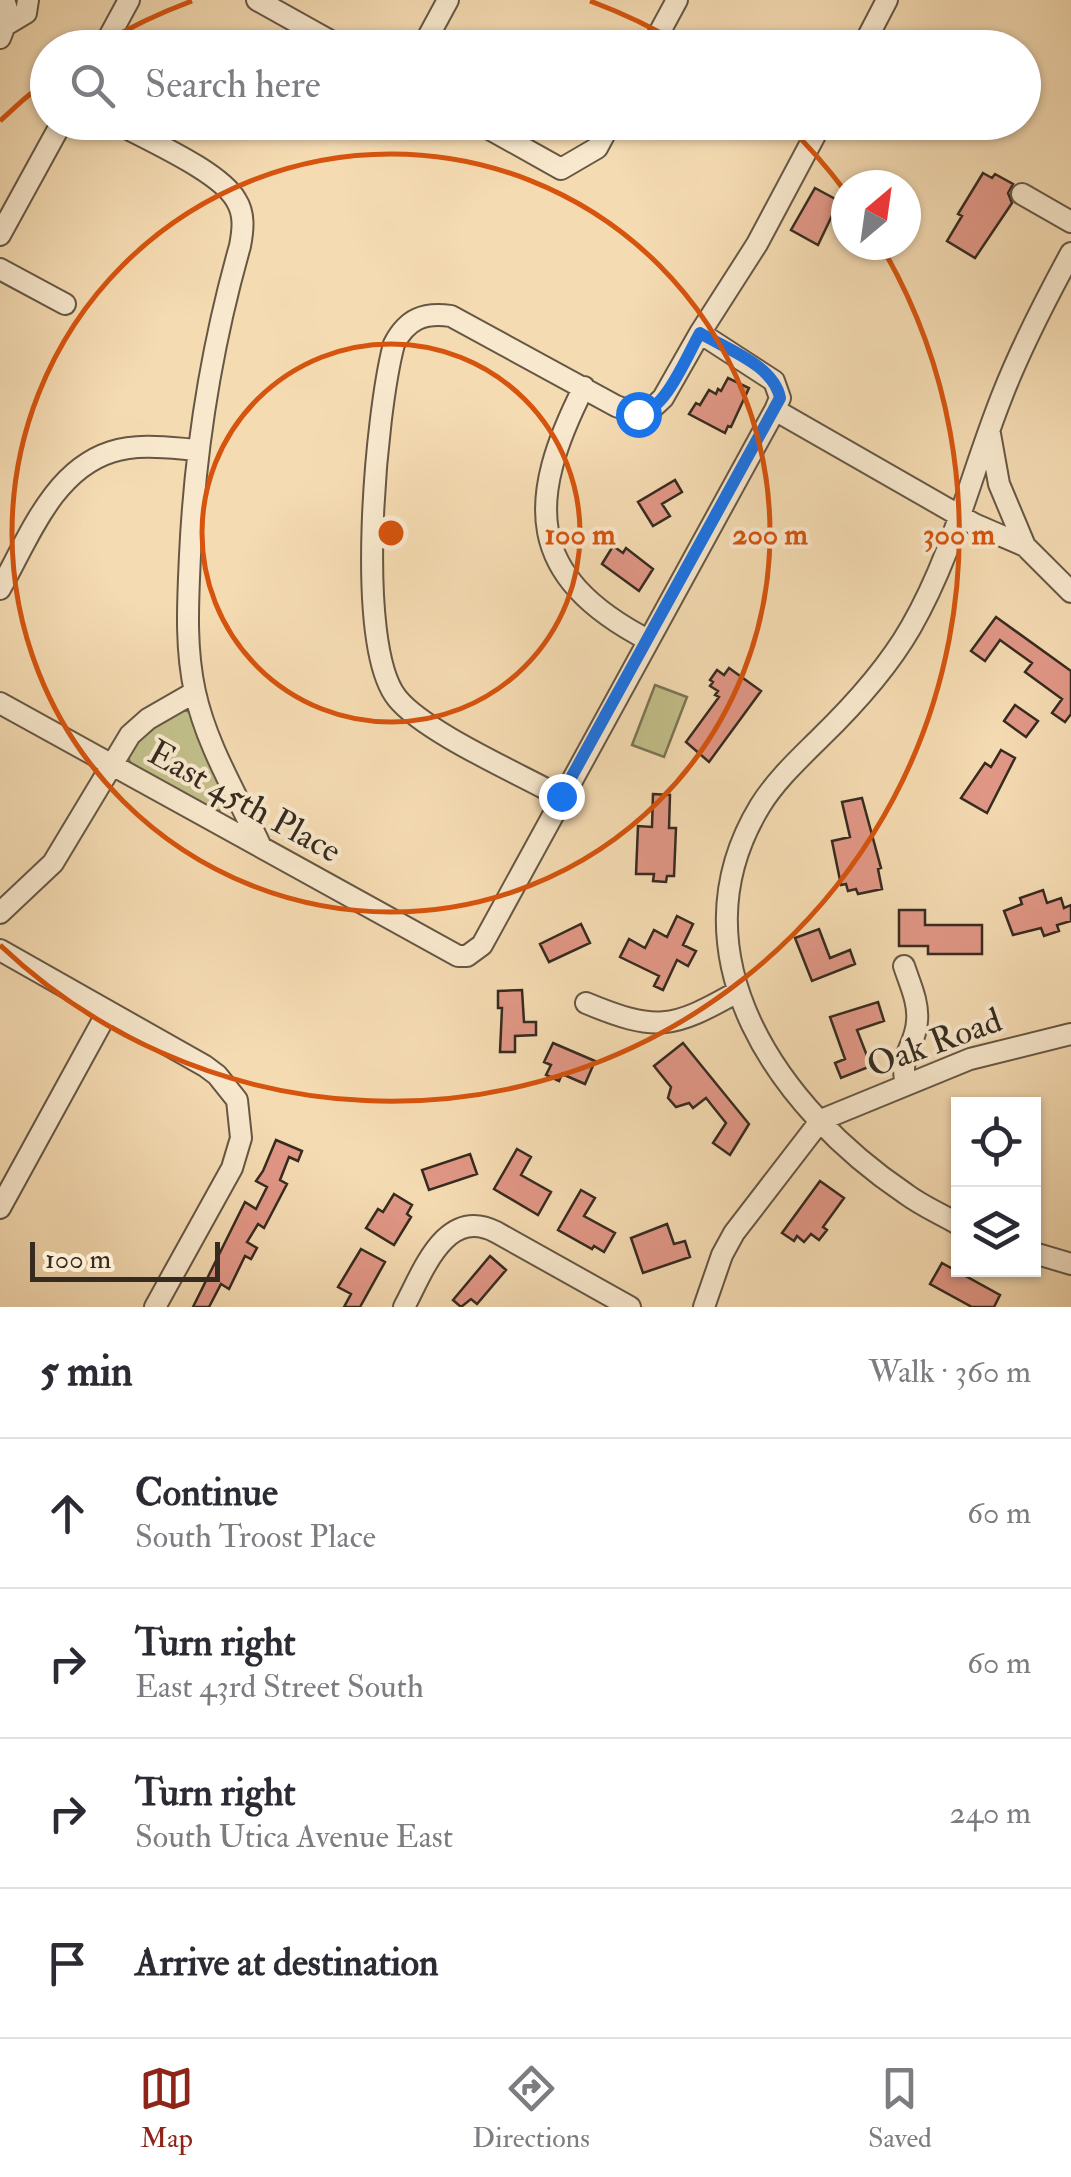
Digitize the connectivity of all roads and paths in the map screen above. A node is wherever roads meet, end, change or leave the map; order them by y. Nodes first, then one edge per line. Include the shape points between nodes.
1 (129, 0) edge
2 (258, 0) edge
3 (448, 0) edge
4 (677, 0) edge
5 (887, 0) edge
6 (113, 30) edge
7 (311, 30) edge
8 (432, 30) edge
9 (661, 30) edge
10 (871, 30) edge
11 (52, 140) edge
12 (147, 140) edge
13 (508, 140) edge
14 (601, 140) edge
15 (812, 140) edge
16 (1022, 194) dead end
17 (1071, 222) edge
18 (0, 235) edge
19 (1071, 253) edge
20 (0, 270) edge
21 (65, 304) dead end
22 (700, 333) junction
23 (584, 386) junction
24 (774, 410) junction
25 (990, 432) junction
26 (198, 450) junction
27 (961, 516) junction
28 (1025, 546) junction
29 (0, 589) edge
30 (1071, 592) edge
31 (648, 640) junction
32 (194, 692) junction
33 (0, 703) edge
34 (112, 764) junction
35 (561, 796) junction
36 (261, 847) junction
37 (0, 914) edge
38 (0, 950) edge
39 (904, 966) dead end
40 (737, 992) junction
41 (586, 1004) dead end
42 (108, 1011) junction
43 (1071, 1034) edge
44 (906, 1083) junction
45 (821, 1120) junction
46 (0, 1208) edge
47 (951, 1220) edge
48 (1041, 1254) edge
49 (1071, 1264) edge
50 (622, 1305) edge
51 (155, 1307) edge
52 (404, 1307) edge
53 (704, 1307) edge

1 - 6 street
2 - 7 street
3 - 8 street
4 - 9 street
5 - 10 street
11 - 18 street
12 - 26 street via 231,193 244,228 209,371
13 - 14 street via 561,170
15 - 22 street
16 - 17 street
19 - 25 street
20 - 21 street
22 - 23 street via 663,398 647,413 629,412
22 - 24 street via 774,380 780,398
23 - 31 street via 555,451 548,533 563,574 580,595
23 - 35 street via 463,320 427,314 407,325 394,344 370,541 381,659 395,696 424,722
24 - 27 street
24 - 31 street
25 - 27 street
25 - 28 street via 999,484
26 - 29 street via 126,449 80,469 52,498
26 - 32 street via 188,603
27 - 28 street
27 - 40 street via 931,589 889,661 776,784 750,827 728,904
28 - 30 street
31 - 35 street
32 - 34 street via 148,718
32 - 36 street
33 - 34 street, East 45th Place
34 - 36 street, East 45th Place
34 - 37 street via 54,863
35 - 36 street, East 45th Place via 482,945 458,956
38 - 42 street
39 - 44 street via 918,1022 902,1068
40 - 41 street via 685,1020 663,1024
40 - 45 street via 771,1062
42 - 46 street
42 - 51 street via 204,1066 237,1100 242,1138 232,1168
43 - 44 street, Oak Road via 970,1058
44 - 45 street, Oak Road
45 - 47 street via 906,1195
45 - 53 street via 734,1233
48 - 49 street
50 - 52 street via 487,1228 463,1227 440,1243

